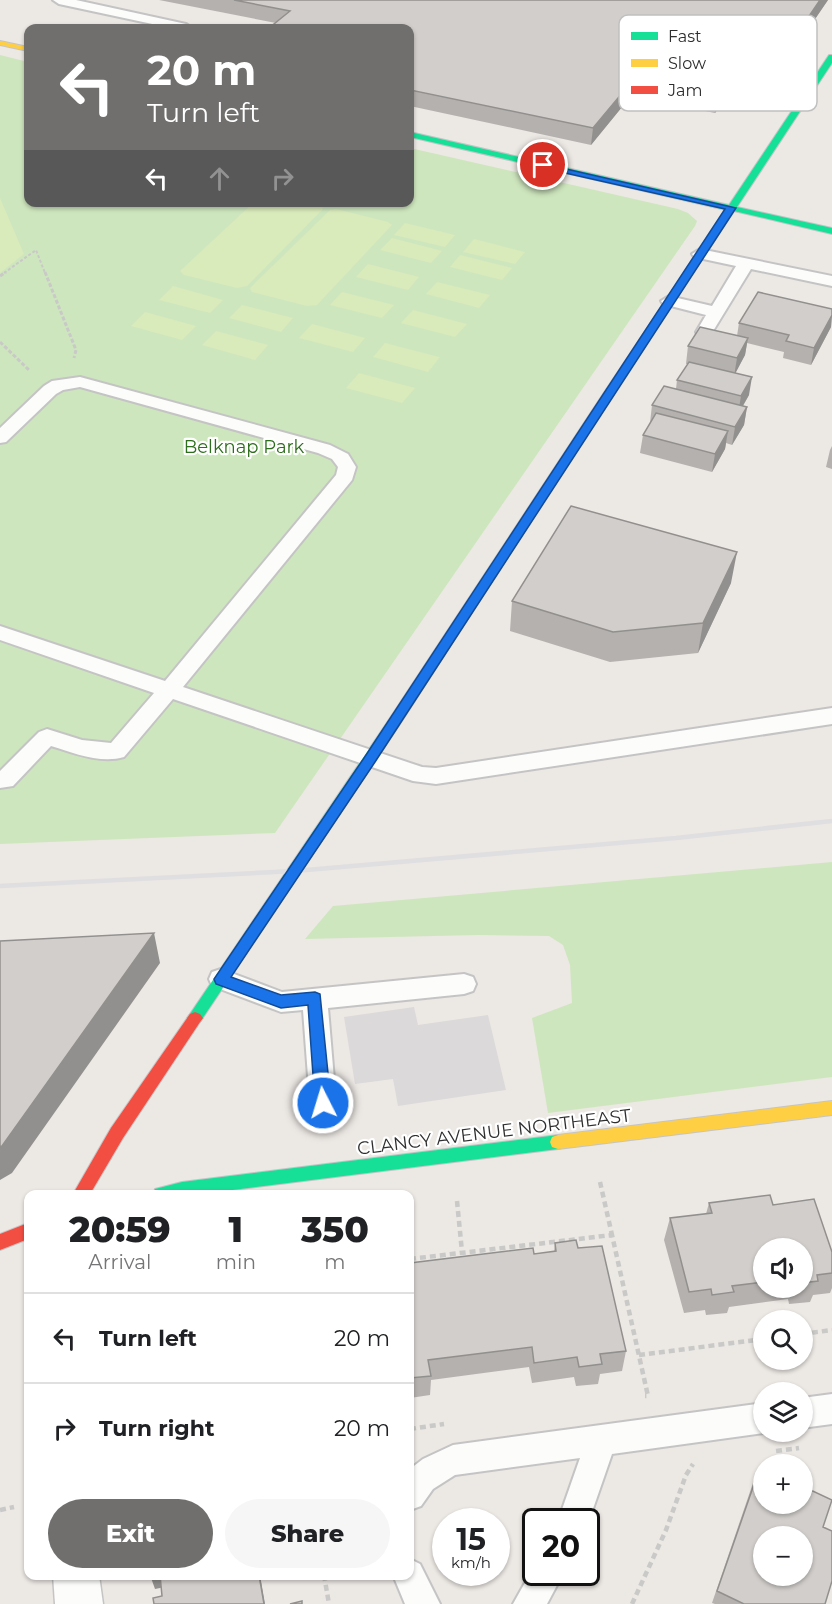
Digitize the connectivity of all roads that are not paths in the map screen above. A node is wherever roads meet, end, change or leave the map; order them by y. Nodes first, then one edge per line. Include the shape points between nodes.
1 (59, 0) edge
2 (168, 24) edge
3 (0, 43) edge
4 (24, 49) edge
5 (831, 62) edge
6 (817, 82) edge
7 (797, 111) edge
8 (414, 136) edge
9 (731, 208) junction
10 (832, 231) edge
11 (700, 254) junction
12 (747, 262) junction
13 (832, 280) edge
14 (669, 301) junction
15 (717, 312) junction
16 (704, 332) edge
17 (0, 438) edge
18 (0, 633) edge
19 (168, 690) junction
20 (832, 717) edge
21 (370, 759) junction
22 (0, 780) edge
23 (221, 979) junction
24 (464, 984) dead end
25 (315, 998) junction
26 (323, 1103) dead end
27 (832, 1108) edge
28 (83, 1190) edge
29 (178, 1190) edge
30 (24, 1233) edge
31 (0, 1242) edge
32 (832, 1409) edge
33 (813, 1412) edge
34 (753, 1419) edge
35 (601, 1440) junction
36 (414, 1486) edge
37 (578, 1508) edge
38 (77, 1580) edge
39 (410, 1580) edge
40 (540, 1586) edge
41 (79, 1604) edge
42 (424, 1604) edge
43 (529, 1604) edge

1 - 2 lane
3 - 4 street
5 - 6 street
7 - 9 street
8 - 9 street
9 - 10 street
9 - 11 street
11 - 12 lane
11 - 14 street
12 - 13 lane
12 - 15 lane
14 - 15 lane
14 - 21 street
15 - 16 lane
17 - 19 lane via 44,384 70,382 324,449 344,459 345,476
18 - 19 lane
19 - 21 lane
19 - 22 lane via 116,751 82,748 47,737 6,780
20 - 21 lane via 436,776
21 - 23 street
23 - 25 lane via 281,1002
23 - 28 street
24 - 25 lane
25 - 26 lane
27 - 29 street, CLANCY AVENUE NORTHEAST
30 - 31 street
32 - 33 lane
34 - 35 lane
35 - 36 lane via 453,1460 431,1470
35 - 37 lane
38 - 41 street
39 - 42 lane
40 - 43 lane

